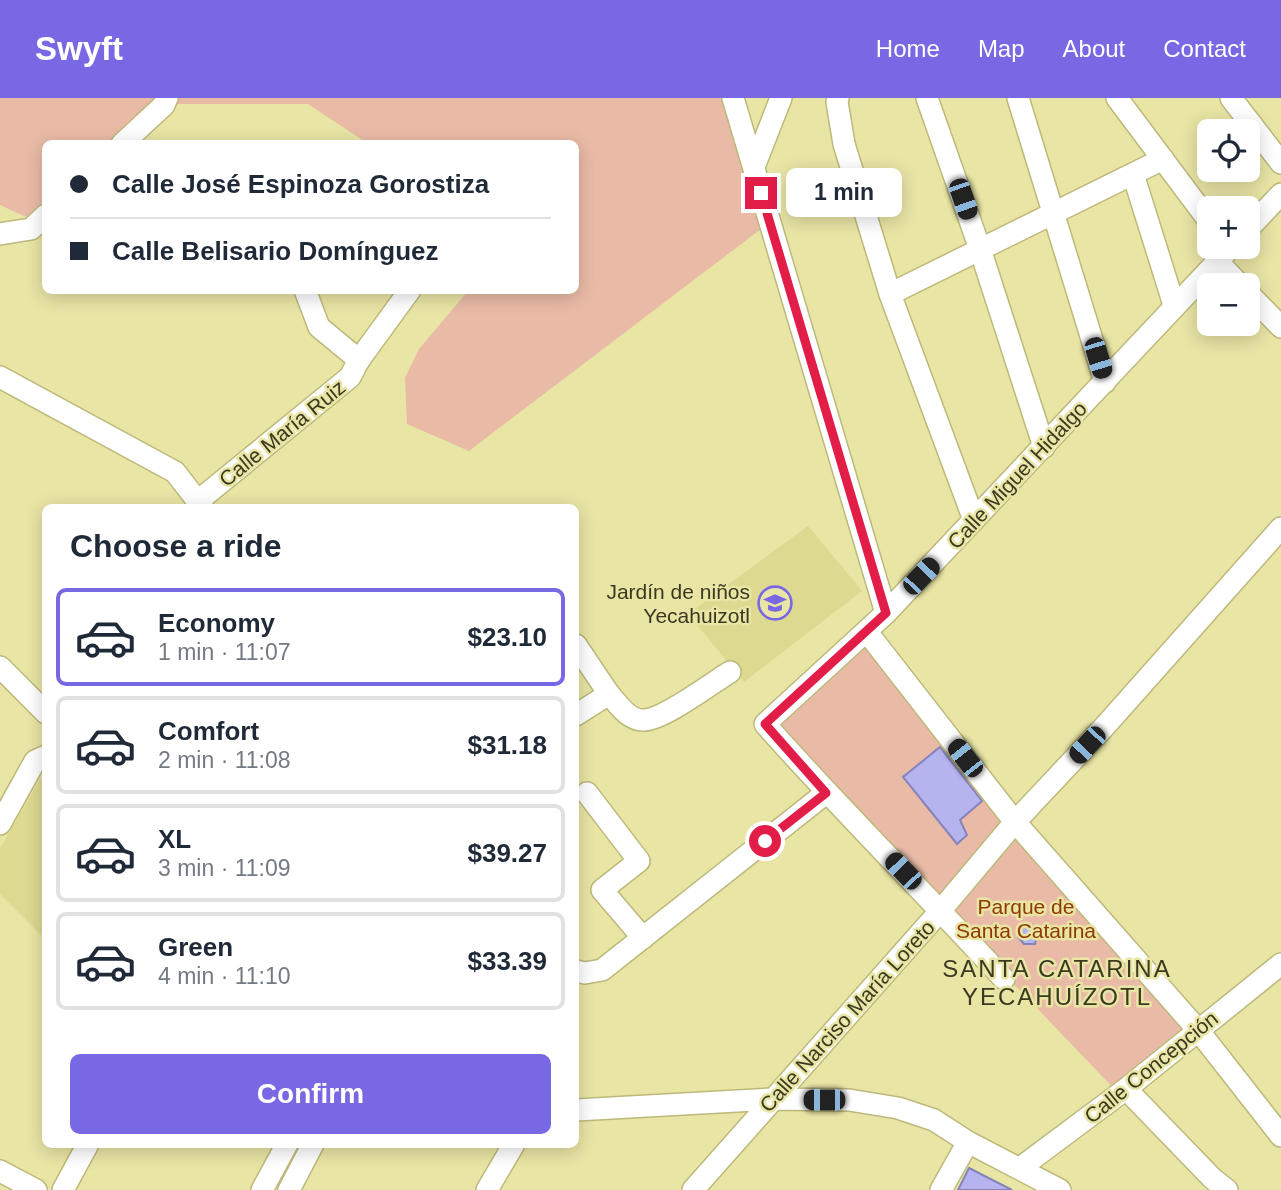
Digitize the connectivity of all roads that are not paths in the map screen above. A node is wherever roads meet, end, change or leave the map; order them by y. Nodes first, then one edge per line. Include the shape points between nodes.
1 (167, 98) edge
2 (733, 98) edge
3 (781, 98) edge
4 (838, 98) edge
5 (928, 98) edge
6 (1018, 98) edge
7 (1117, 98) edge
8 (1232, 98) edge
9 (126, 140) edge
10 (1163, 159) junction
11 (1281, 163) edge
12 (754, 167) junction
13 (1133, 174) junction
14 (1281, 194) edge
15 (1197, 205) edge
16 (1052, 213) junction
17 (1260, 216) edge
18 (42, 219) edge
19 (0, 234) edge
20 (981, 249) junction
21 (1219, 259) edge
22 (307, 294) edge
23 (407, 294) edge
24 (890, 294) junction
25 (1174, 305) junction
26 (1260, 305) edge
27 (1281, 327) edge
28 (359, 360) junction
29 (0, 377) edge
30 (1105, 382) junction
31 (1044, 447) junction
32 (201, 504) edge
33 (974, 520) junction
34 (1281, 528) edge
35 (886, 613) junction
36 (867, 632) junction
37 (579, 649) edge
38 (0, 667) edge
39 (730, 672) dead end
40 (609, 694) junction
41 (42, 709) edge
42 (579, 713) edge
43 (42, 758) edge
44 (587, 793) dead end
45 (826, 793) junction
46 (1015, 822) junction
47 (0, 824) edge
48 (942, 910) junction
49 (643, 938) junction
50 (1281, 964) edge
51 (579, 972) edge
52 (1004, 979) dead end
53 (1198, 1030) junction
54 (1126, 1089) junction
55 (773, 1099) junction
56 (579, 1110) edge
57 (1281, 1136) edge
58 (968, 1142) junction
59 (86, 1148) edge
60 (285, 1148) edge
61 (311, 1148) edge
62 (512, 1148) edge
63 (1020, 1168) junction
64 (0, 1171) edge
65 (36, 1190) edge
66 (63, 1190) edge
67 (262, 1190) edge
68 (289, 1190) edge
69 (487, 1190) edge
70 (693, 1190) edge
71 (941, 1190) edge
72 (1060, 1190) edge
73 (1227, 1190) edge

1 - 9 street
2 - 12 street
3 - 12 street
4 - 24 street via 845,144
5 - 20 street
6 - 16 street
7 - 10 street
8 - 11 street
10 - 13 street
10 - 15 street
12 - 35 street
13 - 16 street
13 - 25 street
14 - 17 street
16 - 20 street
16 - 30 street
18 - 19 street via 31,229
20 - 24 street
20 - 31 street
21 - 25 street, Calle Miguel Hidalgo
22 - 28 street, Calle María Ruiz via 319,327
23 - 28 street, Calle María Ruiz
24 - 33 street
25 - 30 street, Calle Miguel Hidalgo
26 - 27 street
28 - 32 street, Calle María Ruiz via 350,376
29 - 32 street via 175,472
30 - 31 street, Calle Miguel Hidalgo
31 - 33 street, Calle Miguel Hidalgo
33 - 35 street, Calle Miguel Hidalgo
34 - 46 street, Calle Narciso María Loreto
35 - 36 street, Calle Miguel Hidalgo
36 - 45 street, Calle Miguel Hidalgo via 765,724
36 - 46 street
37 - 40 street
38 - 41 street
39 - 40 street via 658,718 629,716
40 - 42 street
43 - 47 street via 35,761
44 - 49 street via 639,861 601,890
45 - 48 street
45 - 49 street
46 - 48 street, Calle Narciso María Loreto
46 - 53 street
48 - 52 street
48 - 55 street, Calle Narciso María Loreto
49 - 51 street via 602,970
50 - 53 street, Calle Concepción
53 - 54 street, Calle Concepción
53 - 57 street
54 - 63 street, Calle Concepción
54 - 73 street
55 - 56 street
55 - 58 street via 849,1100 898,1108 934,1120
55 - 70 street, Calle Narciso María Loreto
58 - 63 street
58 - 71 street
59 - 66 street
60 - 67 street
61 - 68 street
62 - 69 street
63 - 72 street
64 - 65 street

